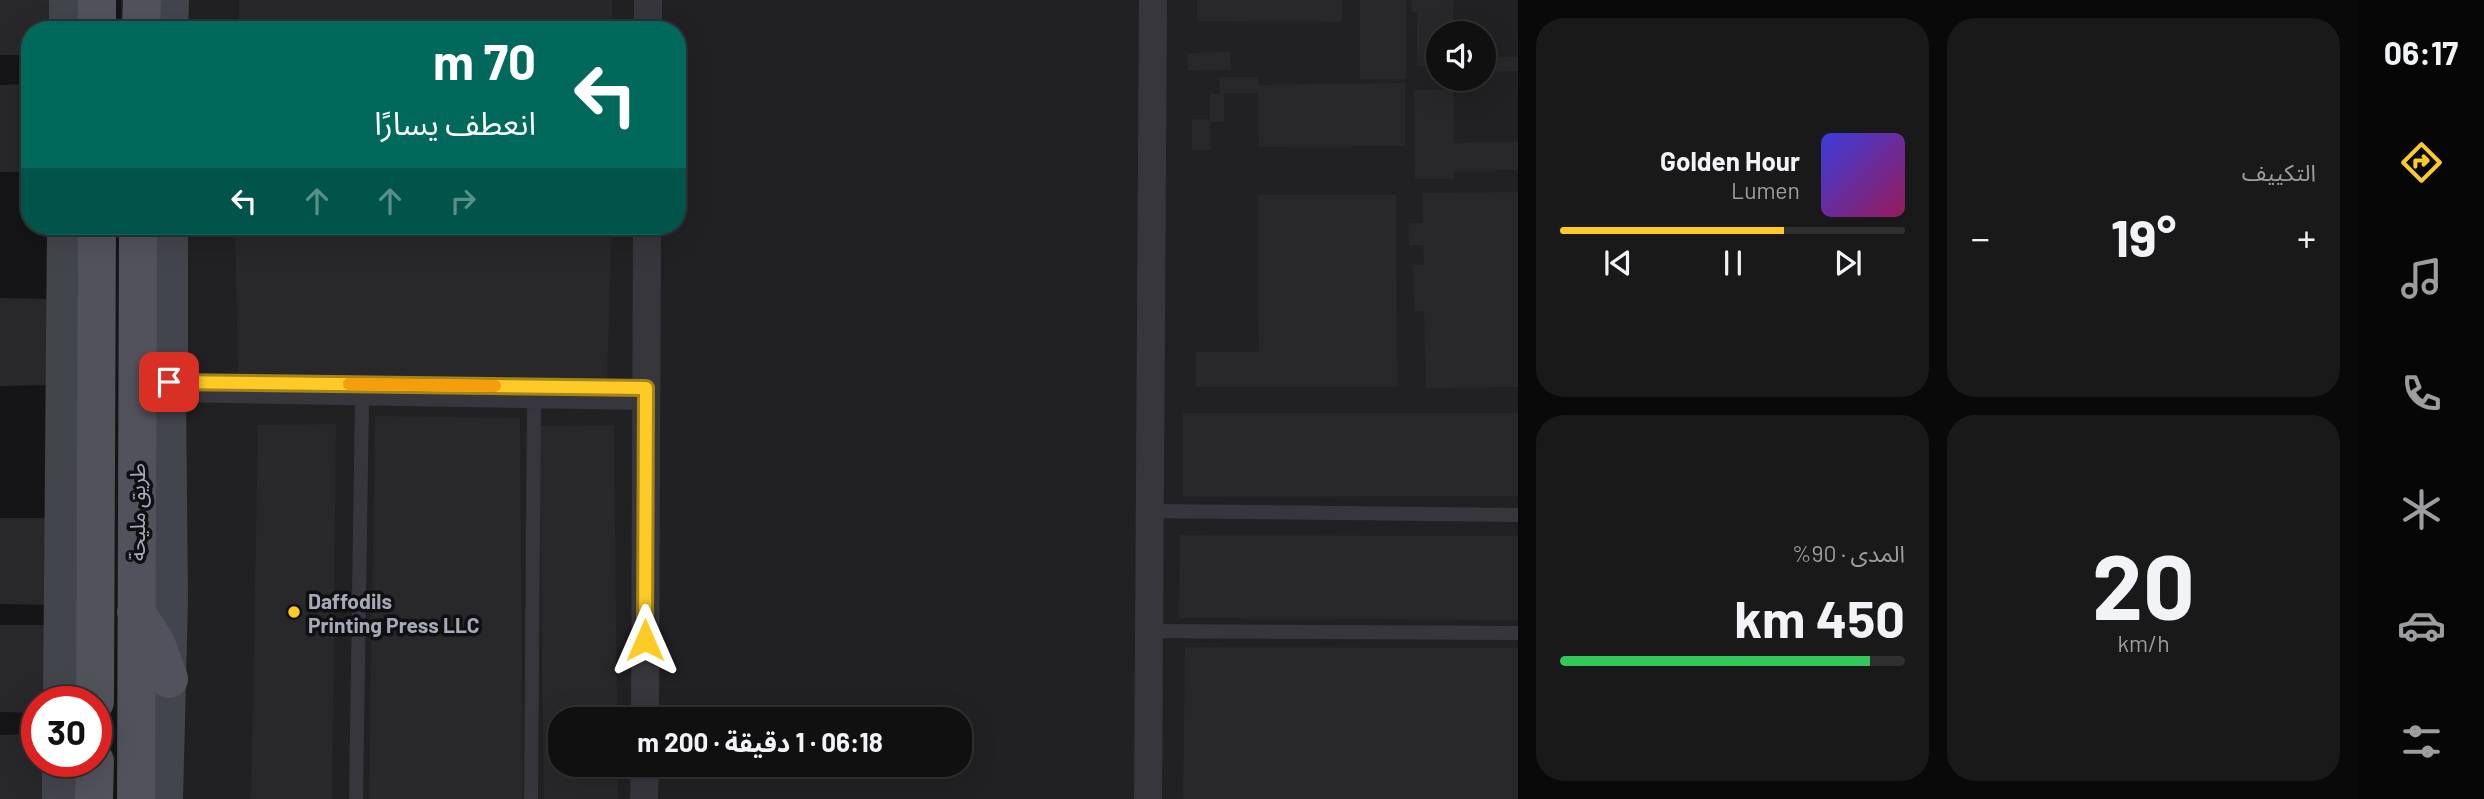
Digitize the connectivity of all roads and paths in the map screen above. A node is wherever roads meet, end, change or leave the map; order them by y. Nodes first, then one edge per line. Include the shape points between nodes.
1 (68, 0) edge
2 (97, 0) edge
3 (142, 0) edge
4 (170, 0) edge
5 (648, 0) edge
6 (1153, 0) edge
7 (68, 21) edge
8 (97, 21) edge
9 (141, 21) edge
10 (169, 21) edge
11 (648, 21) edge
12 (66, 235) edge
13 (97, 235) edge
14 (138, 235) edge
15 (169, 235) edge
16 (647, 235) edge
17 (168, 389) junction
18 (646, 395) junction
19 (362, 398) junction
20 (534, 401) junction
21 (1150, 511) junction
22 (1518, 515) edge
23 (135, 611) junction
24 (1149, 631) junction
25 (1518, 633) edge
26 (169, 679) junction
27 (62, 686) edge
28 (95, 686) edge
29 (645, 707) edge
30 (61, 777) edge
31 (95, 777) edge
32 (645, 777) edge
33 (61, 799) edge
34 (94, 799) edge
35 (136, 799) edge
36 (164, 799) edge
37 (356, 799) edge
38 (531, 799) edge
39 (645, 799) edge
40 (1148, 799) edge

1 - 7 street
2 - 8 main road
3 - 9 main road
4 - 10 street
5 - 11 street
6 - 21 street
12 - 27 street
13 - 28 main road, طريق مليحة
14 - 23 main road, طريق مليحة
15 - 17 street
16 - 18 street
17 - 18 lane
17 - 19 lane
17 - 26 street
18 - 20 lane
18 - 29 street
19 - 20 lane
19 - 37 lane
20 - 38 lane
21 - 22 lane
21 - 24 street
23 - 26 main road via 156,643
23 - 35 main road, طريق مليحة
24 - 25 lane
24 - 40 street
26 - 36 street
30 - 33 street
31 - 34 main road
32 - 39 street

